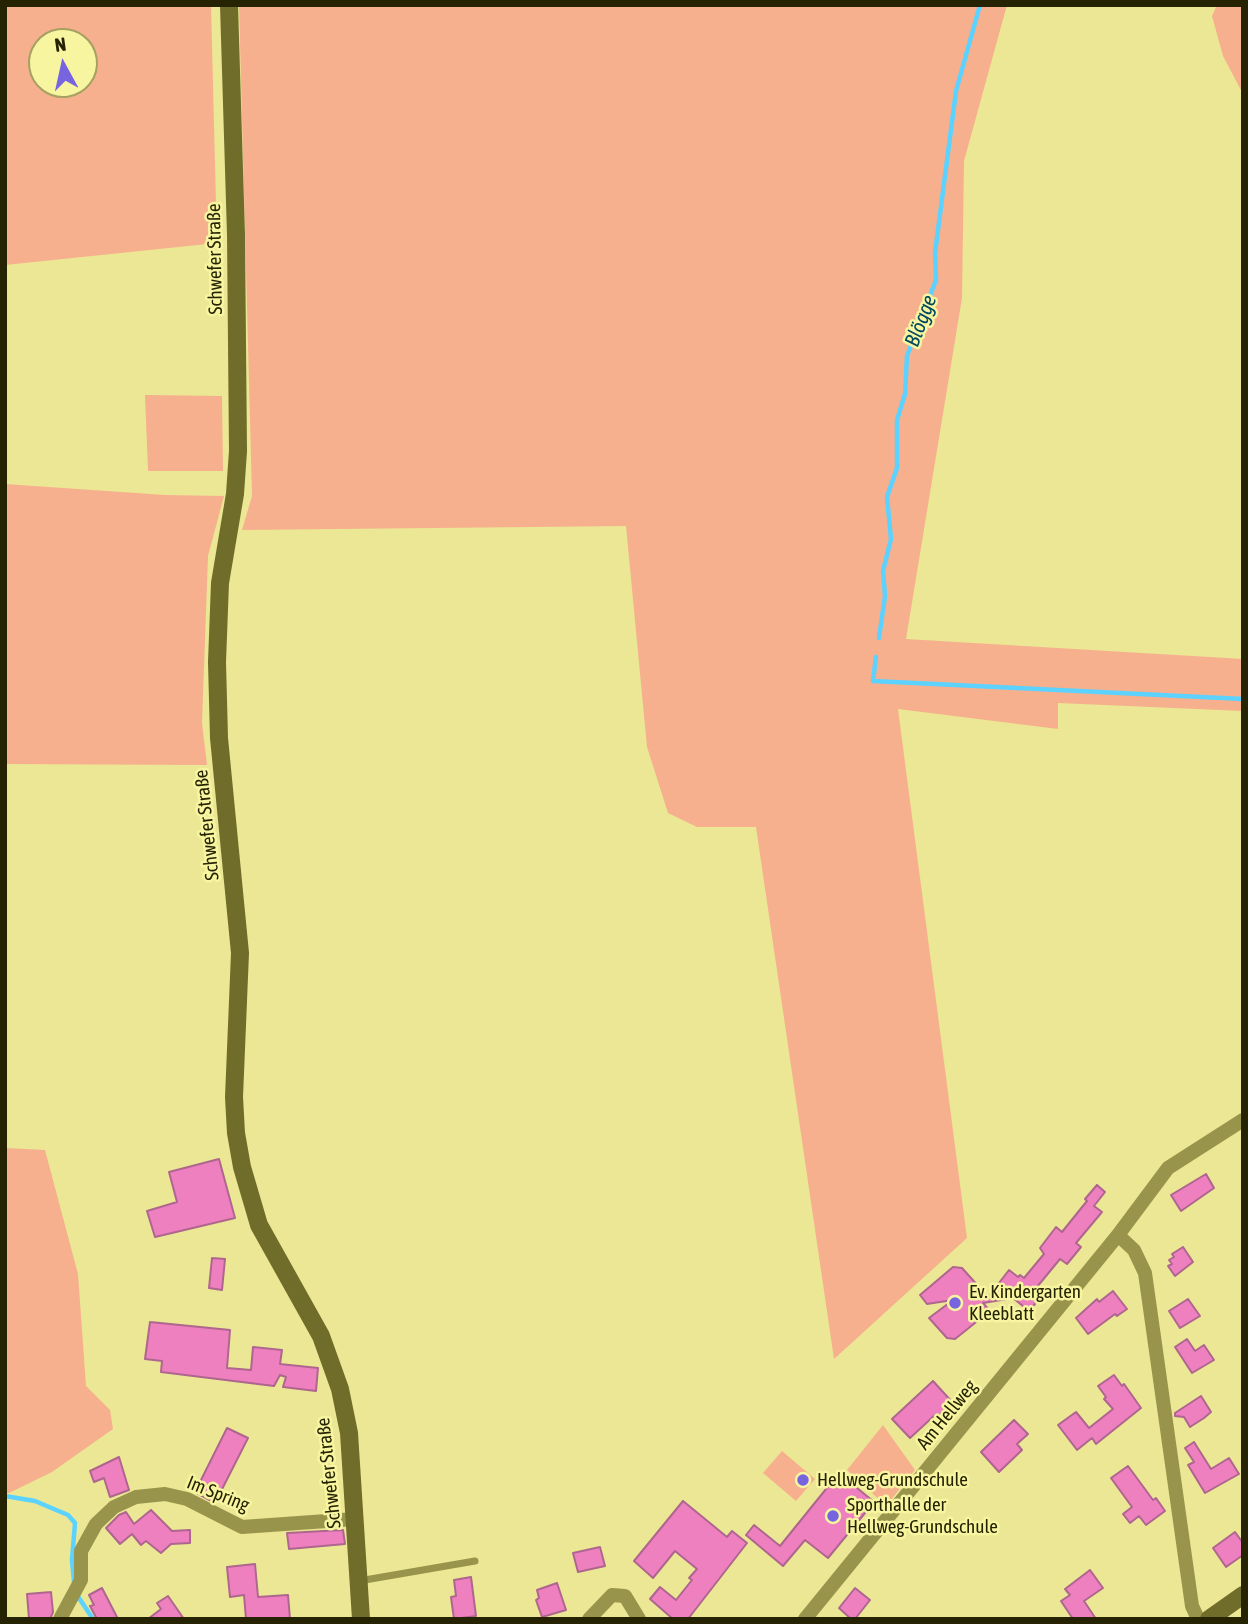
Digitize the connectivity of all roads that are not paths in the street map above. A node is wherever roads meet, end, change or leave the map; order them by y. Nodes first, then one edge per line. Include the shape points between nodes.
1 (229, 5) edge
2 (1243, 1120) edge
3 (1118, 1235) junction
4 (355, 1519) junction
5 (475, 1561) dead end
6 (359, 1581) junction
7 (1243, 1595) edge
8 (60, 1619) edge
9 (360, 1619) edge
10 (589, 1619) edge
11 (639, 1619) edge
12 (805, 1619) edge
13 (1198, 1619) edge
14 (1209, 1619) edge

1 - 4 street, Schwefer Straße via 238,451 220,583 217,662 219,738 240,953 236,1133 259,1225 331,1360 349,1433
2 - 3 street, Am Hellweg via 1168,1168
3 - 12 street, Am Hellweg
3 - 13 street via 1134,1250 1145,1273 1192,1606
4 - 6 street, Schwefer Straße
4 - 8 street, Im Spring via 242,1528 187,1499 164,1494 136,1497 114,1507 96,1524 81,1551 81,1580
5 - 6 lane
6 - 9 street, Schwefer Straße
7 - 14 street
10 - 11 street via 612,1595 625,1596

